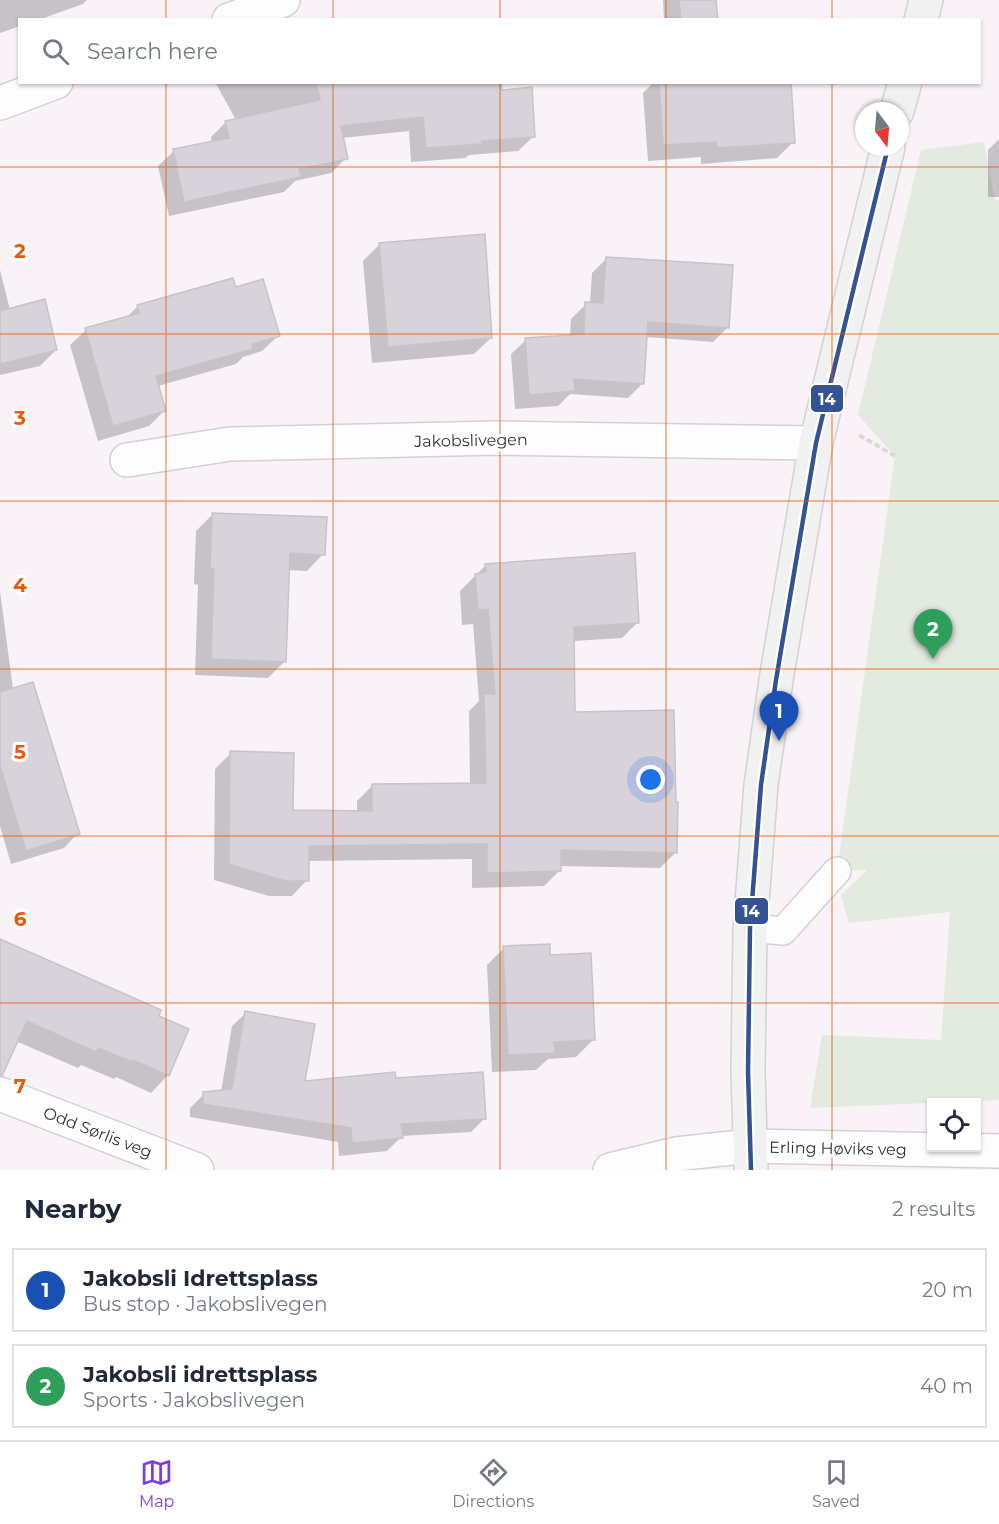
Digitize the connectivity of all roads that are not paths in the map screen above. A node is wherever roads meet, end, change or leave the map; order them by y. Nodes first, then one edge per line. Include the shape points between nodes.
1 (283, 0) edge
2 (926, 0) edge
3 (234, 18) edge
4 (922, 18) edge
5 (51, 84) edge
6 (904, 84) edge
7 (899, 102) edge
8 (0, 103) edge
9 (886, 156) edge
10 (816, 443) junction
11 (127, 460) dead end
12 (837, 871) dead end
13 (750, 928) junction
14 (0, 1095) edge
15 (999, 1151) edge
16 (750, 1158) edge
17 (197, 1170) edge
18 (610, 1170) edge

1 - 3 street
2 - 4 street
5 - 8 street
6 - 7 street
9 - 10 street
10 - 11 street, Jakobslivegen via 496,438 230,444
10 - 13 street via 761,785
12 - 13 lane via 783,931
13 - 16 street
14 - 17 street, Odd Sørlis veg
15 - 16 street, Erling Høviks veg
16 - 18 street via 676,1154

